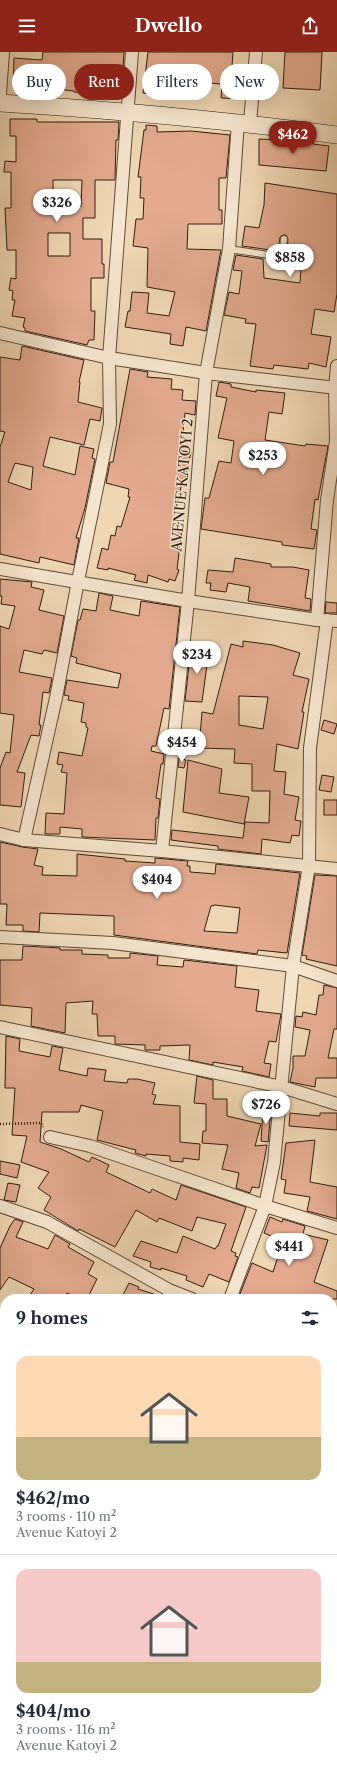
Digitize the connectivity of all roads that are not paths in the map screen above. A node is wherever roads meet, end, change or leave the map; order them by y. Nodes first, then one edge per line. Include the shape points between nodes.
1 (3, 52) edge
2 (132, 52) edge
3 (256, 52) edge
4 (0, 94) edge
5 (0, 103) edge
6 (126, 111) junction
7 (244, 123) junction
8 (337, 135) edge
9 (284, 239) dead end
10 (229, 249) junction
11 (0, 333) edge
12 (109, 358) junction
13 (337, 366) edge
14 (206, 373) junction
15 (336, 388) edge
16 (0, 569) edge
17 (78, 581) junction
18 (188, 601) junction
19 (327, 620) edge
20 (0, 834) edge
21 (24, 840) junction
22 (162, 851) junction
23 (309, 865) junction
24 (337, 869) edge
25 (0, 937) edge
26 (293, 966) junction
27 (337, 981) edge
28 (0, 1027) edge
29 (282, 1087) junction
30 (337, 1104) edge
31 (50, 1137) road end
32 (0, 1206) edge
33 (265, 1206) junction
34 (337, 1228) edge
35 (179, 1294) edge
36 (232, 1294) edge

1 - 4 street
2 - 6 street
3 - 7 street, AVENUE KATOYI 2
5 - 6 street
6 - 7 street
6 - 12 street
7 - 8 street
7 - 10 street, AVENUE KATOYI 2
9 - 10 lane via 282,257
10 - 14 street, AVENUE KATOYI 2
11 - 12 street
12 - 14 street
12 - 17 street via 110,424
13 - 15 street
14 - 15 street
14 - 18 street, AVENUE KATOYI 2
15 - 19 street via 336,441 327,500
16 - 17 street
17 - 18 street
17 - 21 street via 56,698
18 - 19 street
18 - 22 street, AVENUE KATOYI 2
19 - 23 street via 310,748
20 - 21 street
21 - 22 street
22 - 23 street
23 - 24 street
23 - 26 street
25 - 26 street via 113,943
26 - 27 street
26 - 29 street
28 - 29 street
29 - 30 street
29 - 33 street via 274,1162
31 - 33 street via 90,1146
32 - 35 street via 47,1222
33 - 34 street
33 - 36 street

